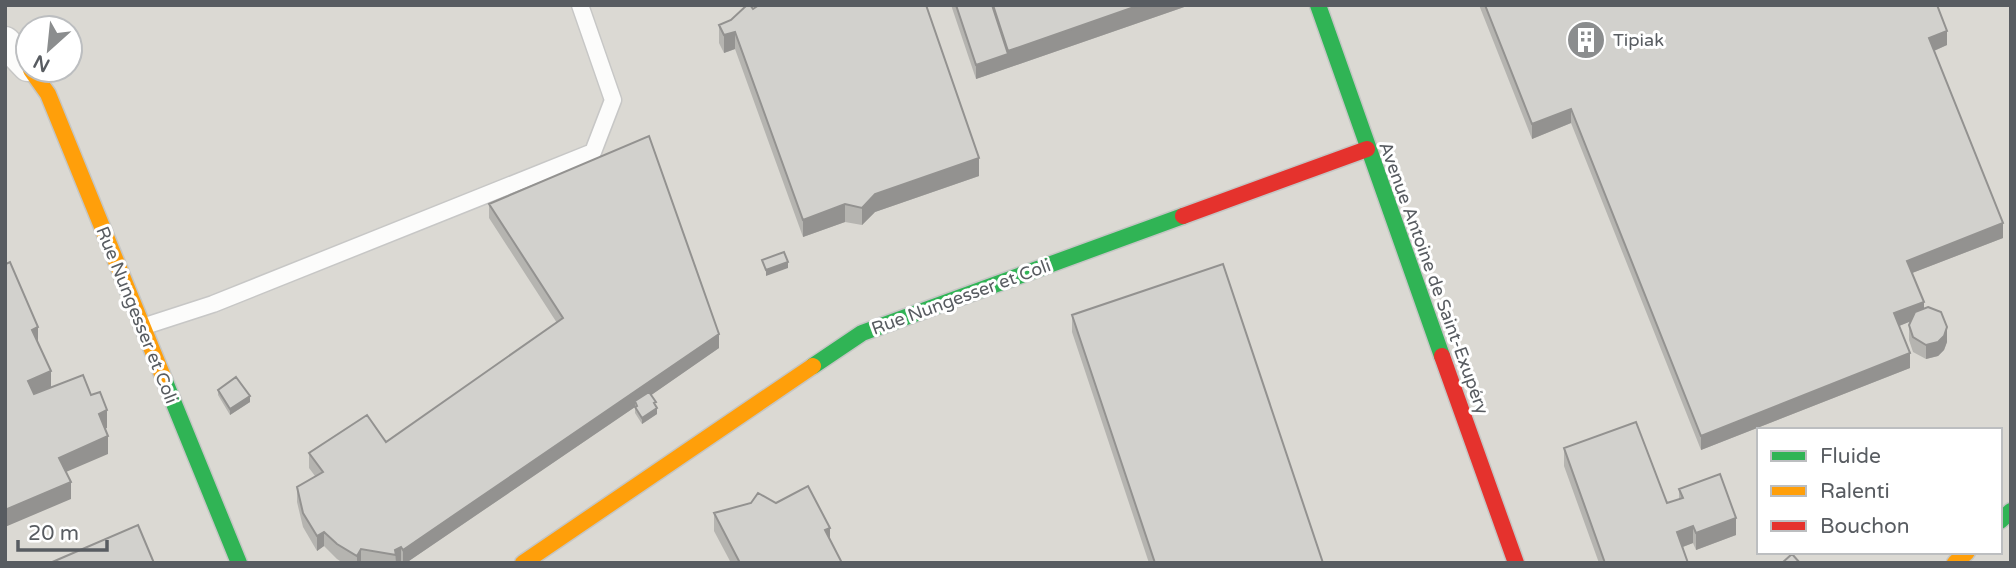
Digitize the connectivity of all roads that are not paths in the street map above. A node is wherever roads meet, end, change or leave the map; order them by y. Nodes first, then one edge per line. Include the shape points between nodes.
1 (580, 5) edge
2 (1318, 5) edge
3 (41, 84) edge
4 (1367, 149) junction
5 (142, 327) junction
6 (239, 563) edge
7 (523, 563) edge
8 (1516, 563) edge

1 - 5 lane via 613,100 593,152 213,304
2 - 4 street, Avenue Antoine de Saint-Exupéry
3 - 5 street, Rue Nungesser et Coli
4 - 7 street, Rue Nungesser et Coli via 862,333
4 - 8 street, Avenue Antoine de Saint-Exupéry
5 - 6 street, Rue Nungesser et Coli

